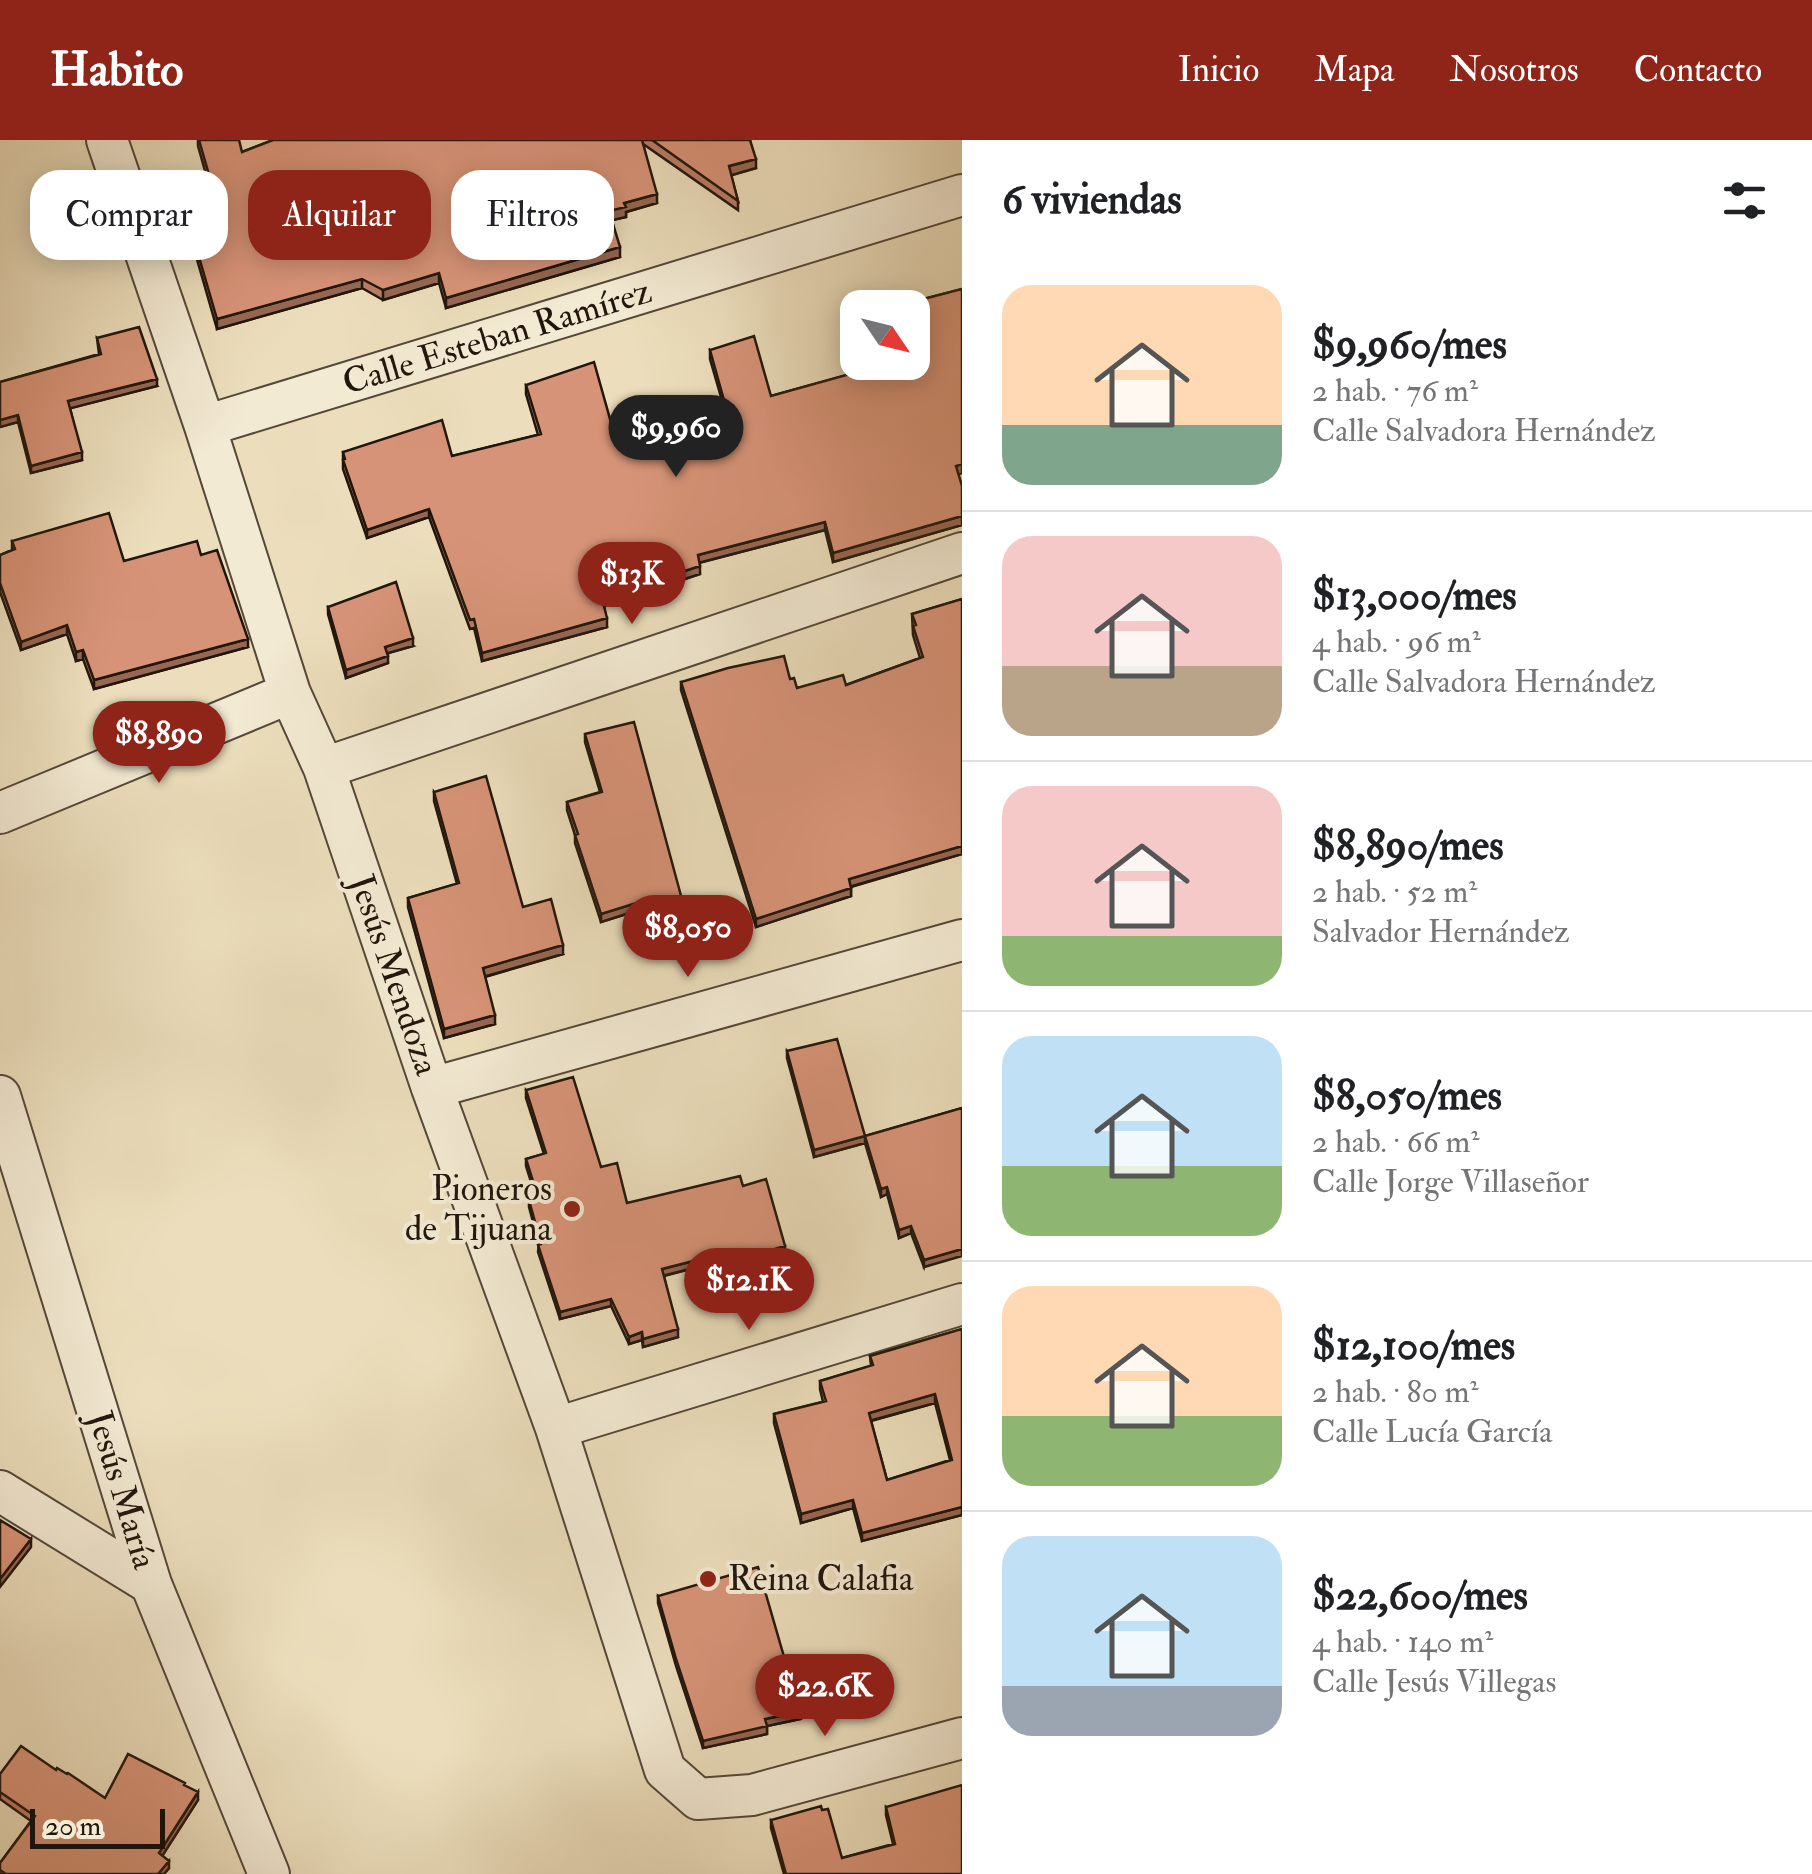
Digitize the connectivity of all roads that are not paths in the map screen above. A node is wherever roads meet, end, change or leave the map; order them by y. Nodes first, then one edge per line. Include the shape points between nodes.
1 (106, 140) edge
2 (962, 195) edge
3 (205, 426) junction
4 (962, 553) edge
5 (290, 693) junction
6 (324, 768) junction
7 (0, 813) edge
8 (962, 940) edge
9 (432, 1088) junction
10 (0, 1096) edge
11 (962, 1304) edge
12 (556, 1428) junction
13 (0, 1491) edge
14 (151, 1584) junction
15 (962, 1738) edge
16 (270, 1874) edge

1 - 3 street, Jesús Mendoza
2 - 3 street, Calle Esteban Ramírez
3 - 5 street, Jesús Mendoza
4 - 6 street
5 - 6 street, Jesús Mendoza
5 - 7 street
6 - 9 street, Jesús Mendoza
8 - 9 street
9 - 12 street, Jesús Mendoza
10 - 14 street, Jesús María
11 - 12 street
12 - 15 street, Jesús Mendoza via 665,1770 698,1799 752,1795
13 - 14 street
14 - 16 street, Jesús María

